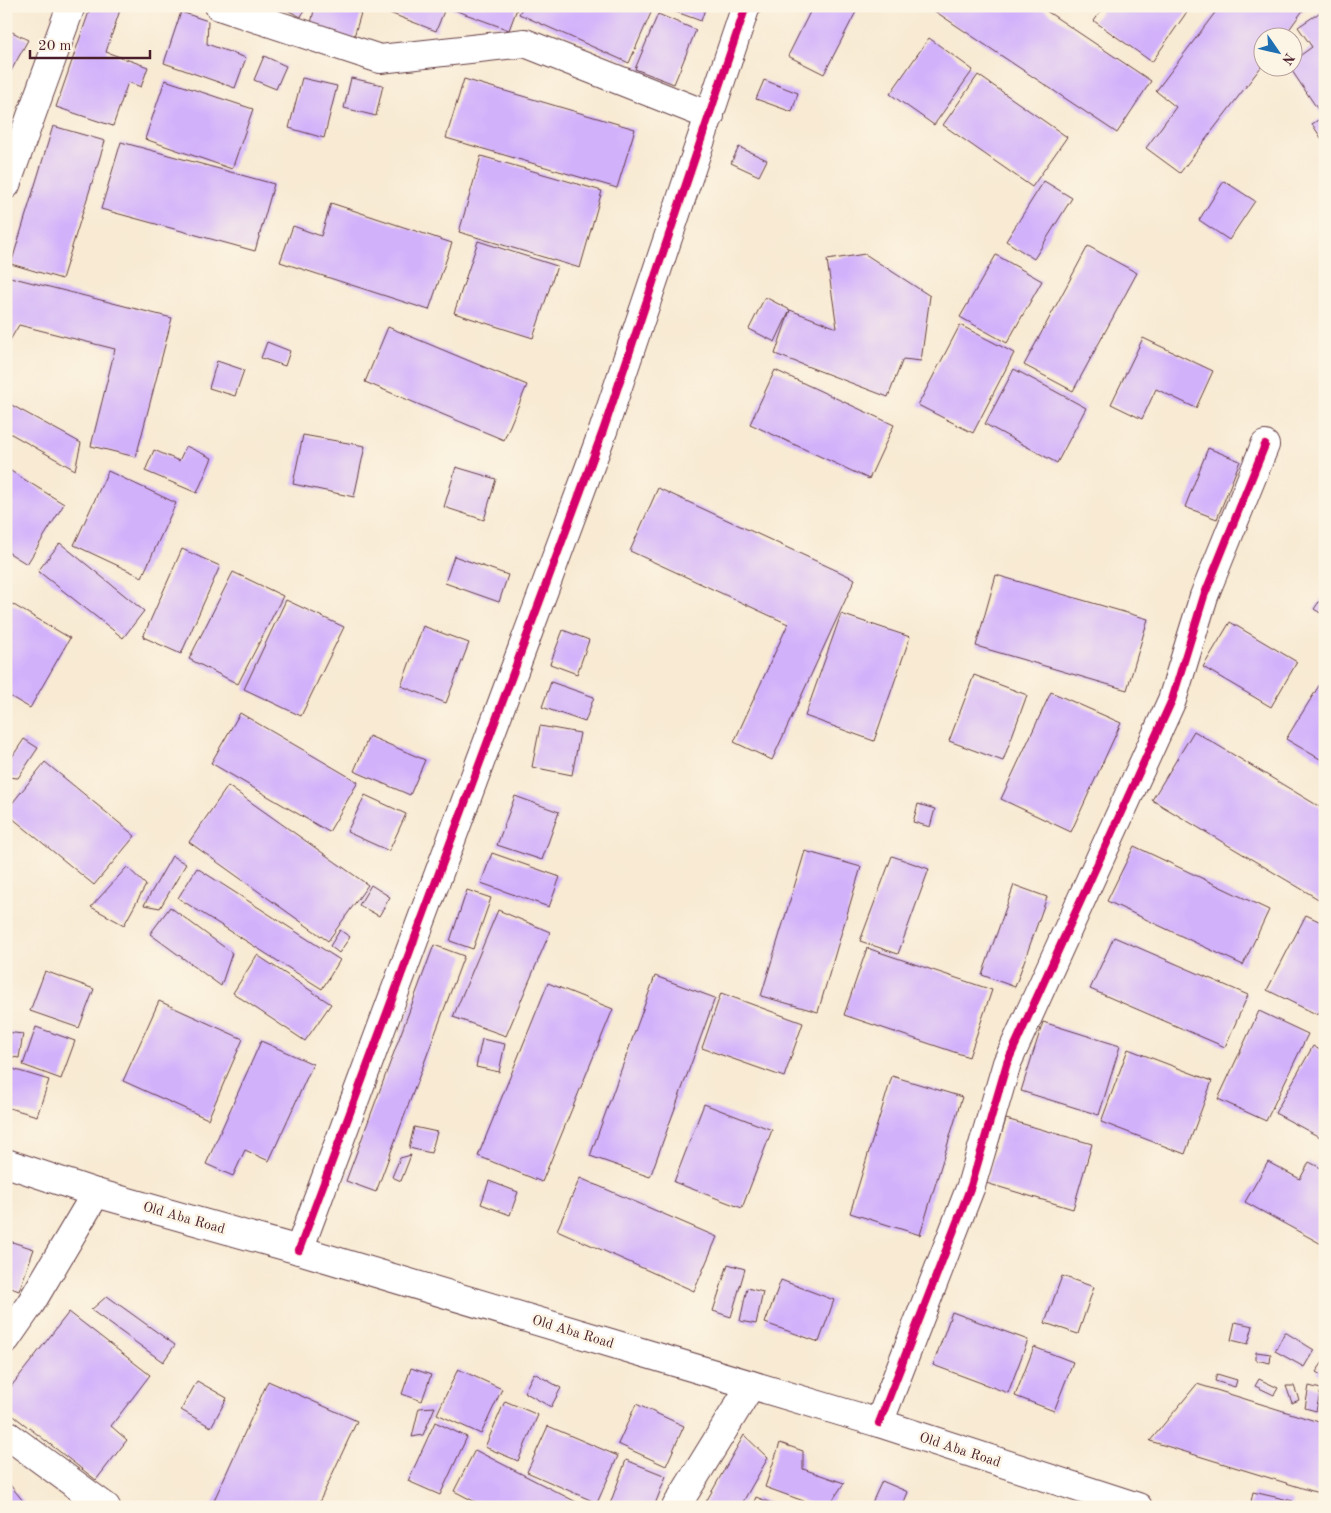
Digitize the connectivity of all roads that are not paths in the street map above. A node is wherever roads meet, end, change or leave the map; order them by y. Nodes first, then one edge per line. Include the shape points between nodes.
1 (71, 6) edge
2 (219, 6) edge
3 (746, 6) edge
4 (710, 116) junction
5 (6, 185) edge
6 (1265, 445) dead end
7 (6, 1163) edge
8 (96, 1193) junction
9 (299, 1250) junction
10 (6, 1339) edge
11 (751, 1385) junction
12 (879, 1423) junction
13 (6, 1434) edge
14 (106, 1507) edge
15 (676, 1507) edge
16 (1138, 1507) edge

1 - 5 street
2 - 4 street via 380,59 525,43
3 - 4 street
4 - 9 street via 600,440
6 - 12 street via 1204,596 1172,700 1007,1063 971,1186
7 - 8 street, Old Aba Road
8 - 9 street, Old Aba Road
8 - 10 street
9 - 11 street, Old Aba Road
11 - 12 street, Old Aba Road
11 - 15 street
12 - 16 street, Old Aba Road
13 - 14 street

